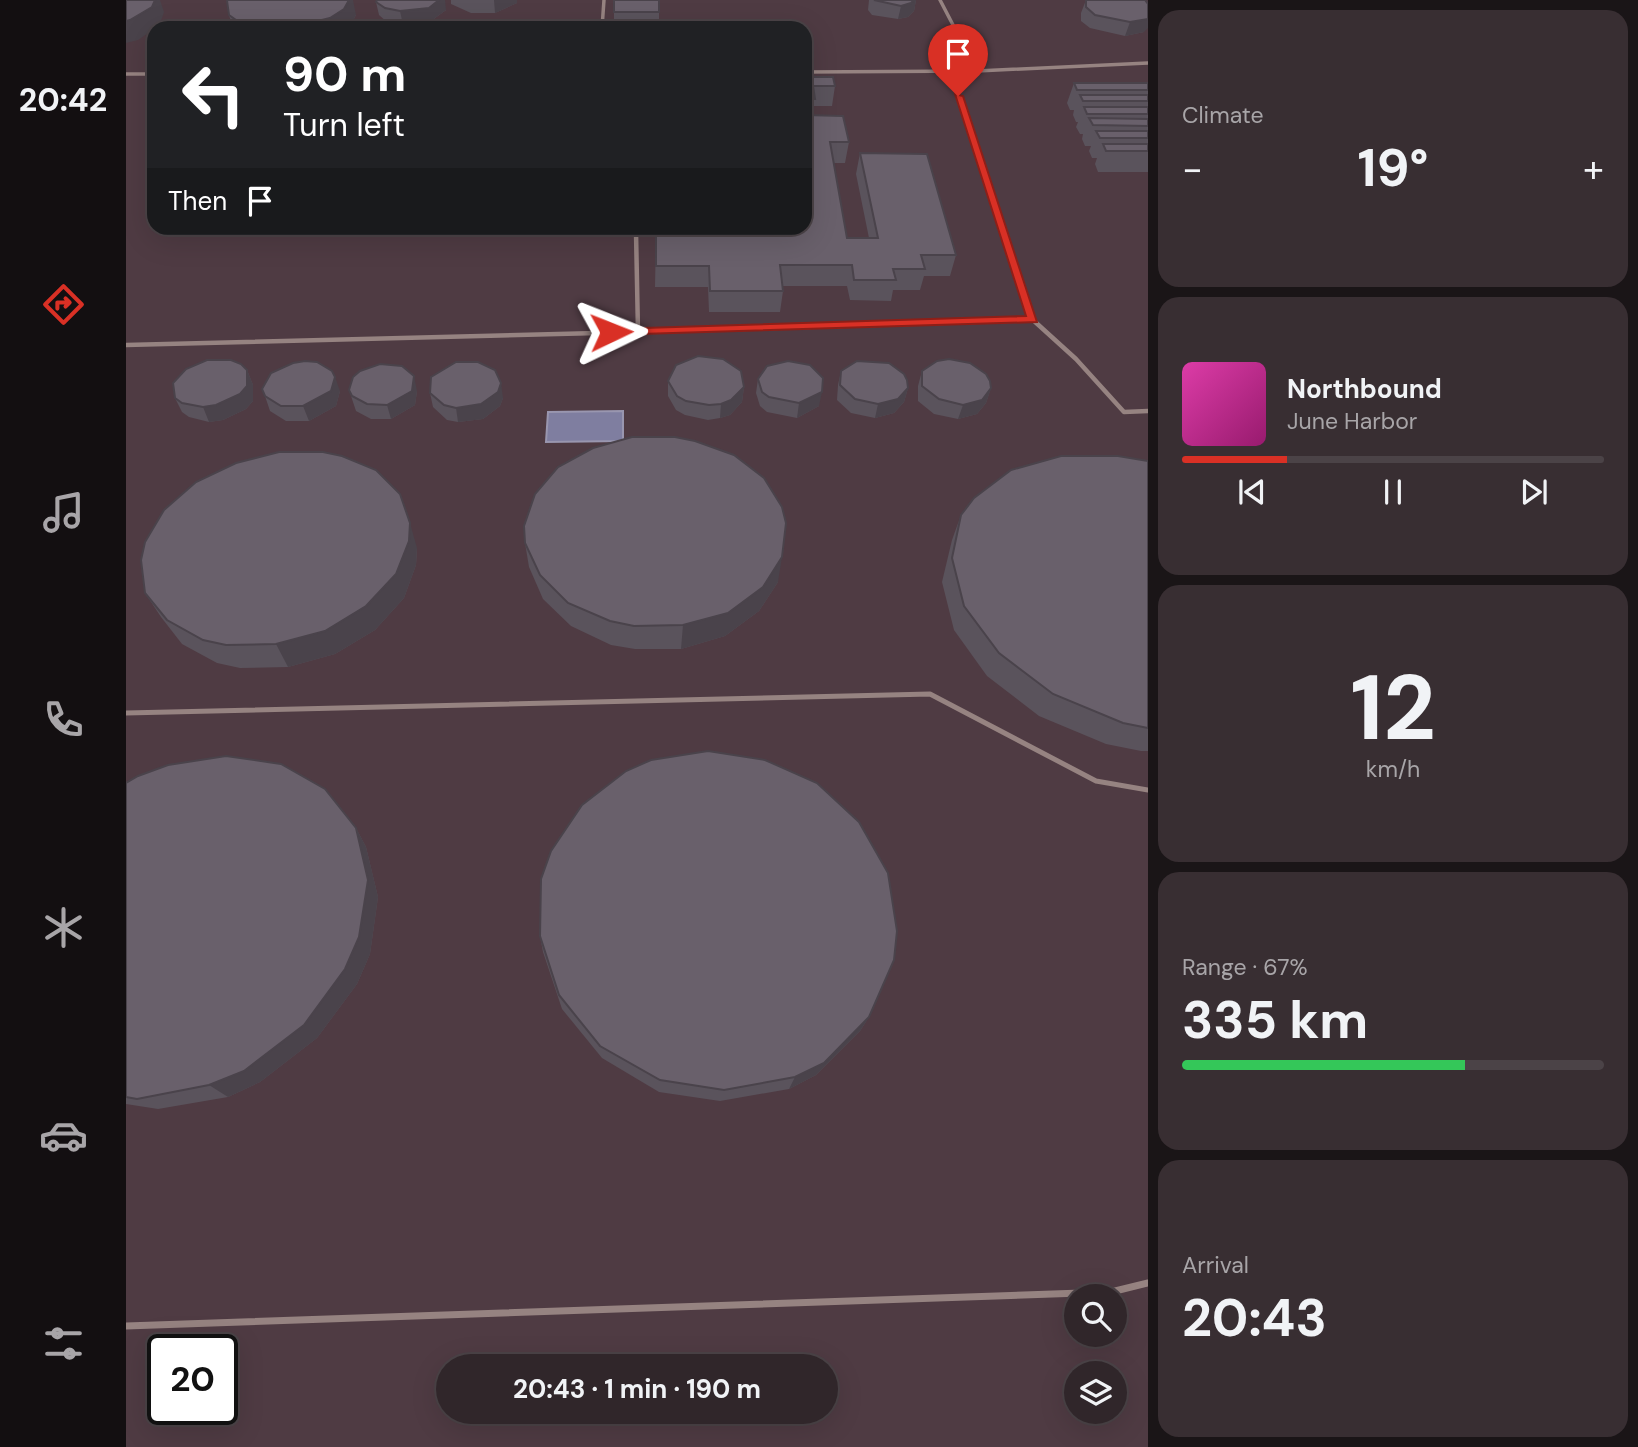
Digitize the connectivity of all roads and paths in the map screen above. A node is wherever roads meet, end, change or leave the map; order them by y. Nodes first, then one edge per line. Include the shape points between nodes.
1 (604, 0) edge
2 (940, 0) edge
3 (602, 21) edge
4 (1148, 63) edge
5 (950, 71) junction
6 (977, 71) junction
7 (812, 72) edge
8 (126, 74) edge
9 (147, 74) edge
10 (636, 235) edge
11 (1033, 320) junction
12 (638, 332) junction
13 (126, 345) edge
14 (1148, 411) edge
15 (126, 713) edge
16 (1148, 790) edge
17 (1148, 1283) edge
18 (126, 1326) edge

1 - 3 lane
2 - 6 lane
4 - 6 lane
5 - 6 lane
5 - 7 lane
5 - 11 lane
8 - 9 lane
10 - 12 lane
11 - 12 lane
11 - 14 lane via 1124,412
12 - 13 lane
15 - 16 lane via 930,694 1096,781
17 - 18 lane via 1111,1293

